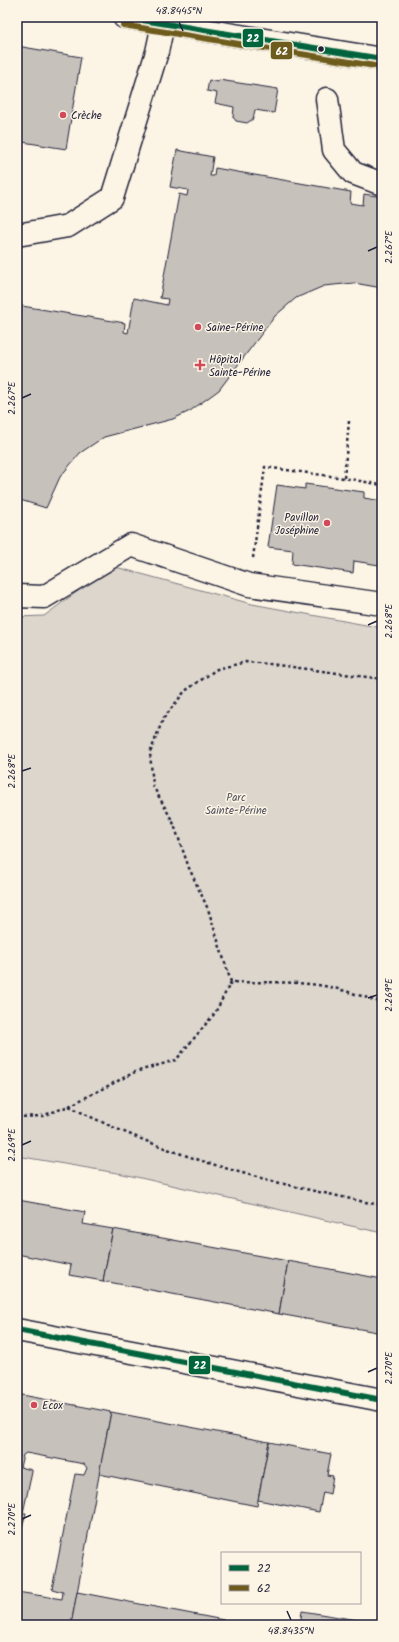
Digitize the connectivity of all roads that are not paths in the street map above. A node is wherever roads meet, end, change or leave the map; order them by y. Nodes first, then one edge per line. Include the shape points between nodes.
1 (124, 17) edge
2 (163, 24) junction
3 (382, 59) edge
4 (327, 99) dead end
5 (382, 184) edge
6 (17, 235) edge
7 (17, 596) edge
8 (382, 604) edge
9 (17, 1330) edge
10 (382, 1400) edge

1 - 2 main road
2 - 3 main road
2 - 6 main road via 112,198 68,226
4 - 5 main road via 334,150 353,173
7 - 8 main road via 44,597 131,545 249,585
9 - 10 main road

